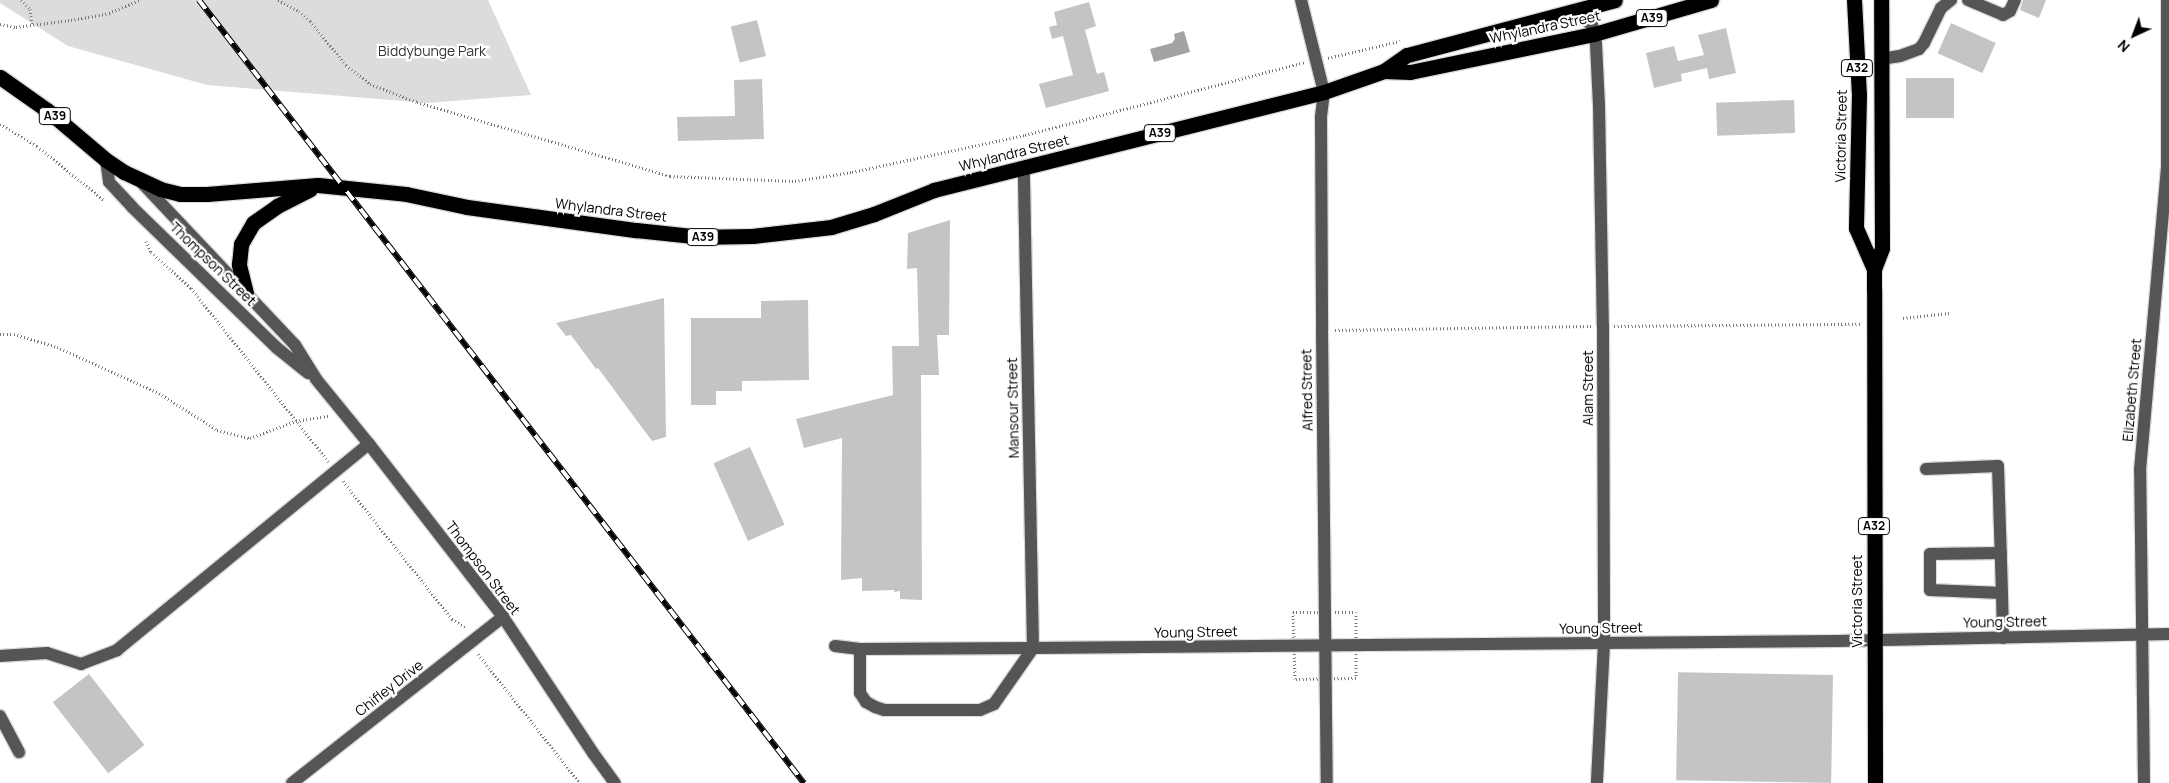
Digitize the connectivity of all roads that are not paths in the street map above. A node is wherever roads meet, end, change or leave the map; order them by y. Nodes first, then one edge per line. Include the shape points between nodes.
1 (1301, 0) edge
2 (1615, 0) edge
3 (1711, 0) edge
4 (1854, 0) edge
5 (1881, 0) edge
6 (1951, 0) edge
7 (1968, 0) edge
8 (2015, 0) edge
9 (2167, 0) edge
10 (1562, 15) junction
11 (1594, 34) junction
12 (1881, 59) junction
13 (1384, 71) junction
14 (0, 77) edge
15 (1324, 92) junction
16 (106, 160) junction
17 (1024, 168) junction
18 (139, 180) junction
19 (318, 185) junction
20 (1874, 268) junction
21 (246, 293) junction
22 (316, 380) junction
23 (369, 444) junction
24 (1926, 469) dead end
25 (2001, 553) junction
26 (2002, 593) junction
27 (503, 617) junction
28 (2169, 634) edge
29 (2142, 635) junction
30 (2004, 638) junction
31 (1873, 640) junction
32 (1604, 643) junction
33 (836, 646) dead end
34 (1324, 646) junction
35 (1033, 648) junction
36 (860, 649) junction
37 (0, 656) edge
38 (0, 716) edge
39 (19, 752) dead end
40 (292, 783) edge
41 (615, 783) edge
42 (1327, 783) edge
43 (1597, 783) edge
44 (1876, 783) edge
45 (2144, 783) edge

1 - 15 street, Alfred Street
2 - 10 highway, Whylandra Street / A39
3 - 11 highway, Whylandra Street / A39
4 - 20 highway, Victoria Street / A32 via 1859,94 1856,228
5 - 12 highway, Victoria Street / A32
6 - 12 street via 1941,8 1919,49
7 - 8 street via 2003,15 2010,11
9 - 29 street, Elizabeth Street via 2167,168 2140,470
10 - 11 street via 1584,19 1592,25
10 - 13 highway, Whylandra Street / A39 via 1407,55
11 - 13 highway, Whylandra Street / A39 via 1410,72
11 - 32 street, Alam Street via 1599,105 1603,326
12 - 20 highway, Victoria Street / A32 via 1882,248
13 - 15 highway, Whylandra Street / A39
14 - 16 highway, Whylandra Street / A39 via 47,110
15 - 17 highway, Whylandra Street / A39
15 - 34 street, Alfred Street via 1321,156
16 - 18 highway, Whylandra Street / A39
16 - 22 street, Thompson Street via 108,182 277,348
17 - 19 highway, Whylandra Street / A39 via 934,190 831,227 752,236 701,237 636,230 467,207 406,194
17 - 35 street, Mansour Street
18 - 19 highway, Whylandra Street / A39 via 180,194
18 - 21 street, Thompson Street
19 - 21 highway via 253,223 241,244 239,264
20 - 31 highway, Victoria Street / A32
21 - 22 street, Thompson Street via 295,345
22 - 23 street, Thompson Street
23 - 27 street, Thompson Street
23 - 37 street via 117,650 81,664 47,653
24 - 25 street via 1998,466
25 - 26 street
25 - 26 street via 1930,554 1930,590
26 - 30 street
27 - 40 street, Chifley Drive
27 - 41 street, Thompson Street
28 - 29 street, Young Street
29 - 30 street, Young Street
29 - 45 street, Elizabeth Street
30 - 31 street, Young Street
31 - 32 street, Young Street
31 - 44 highway, Victoria Street / A32
32 - 34 street, Young Street
32 - 43 street, Alam Street
33 - 36 street, Young Street
34 - 35 street, Young Street
34 - 42 street, Alfred Street
35 - 36 street, Young Street
35 - 36 street via 994,704 980,710 884,710 874,707 860,692
38 - 39 street

